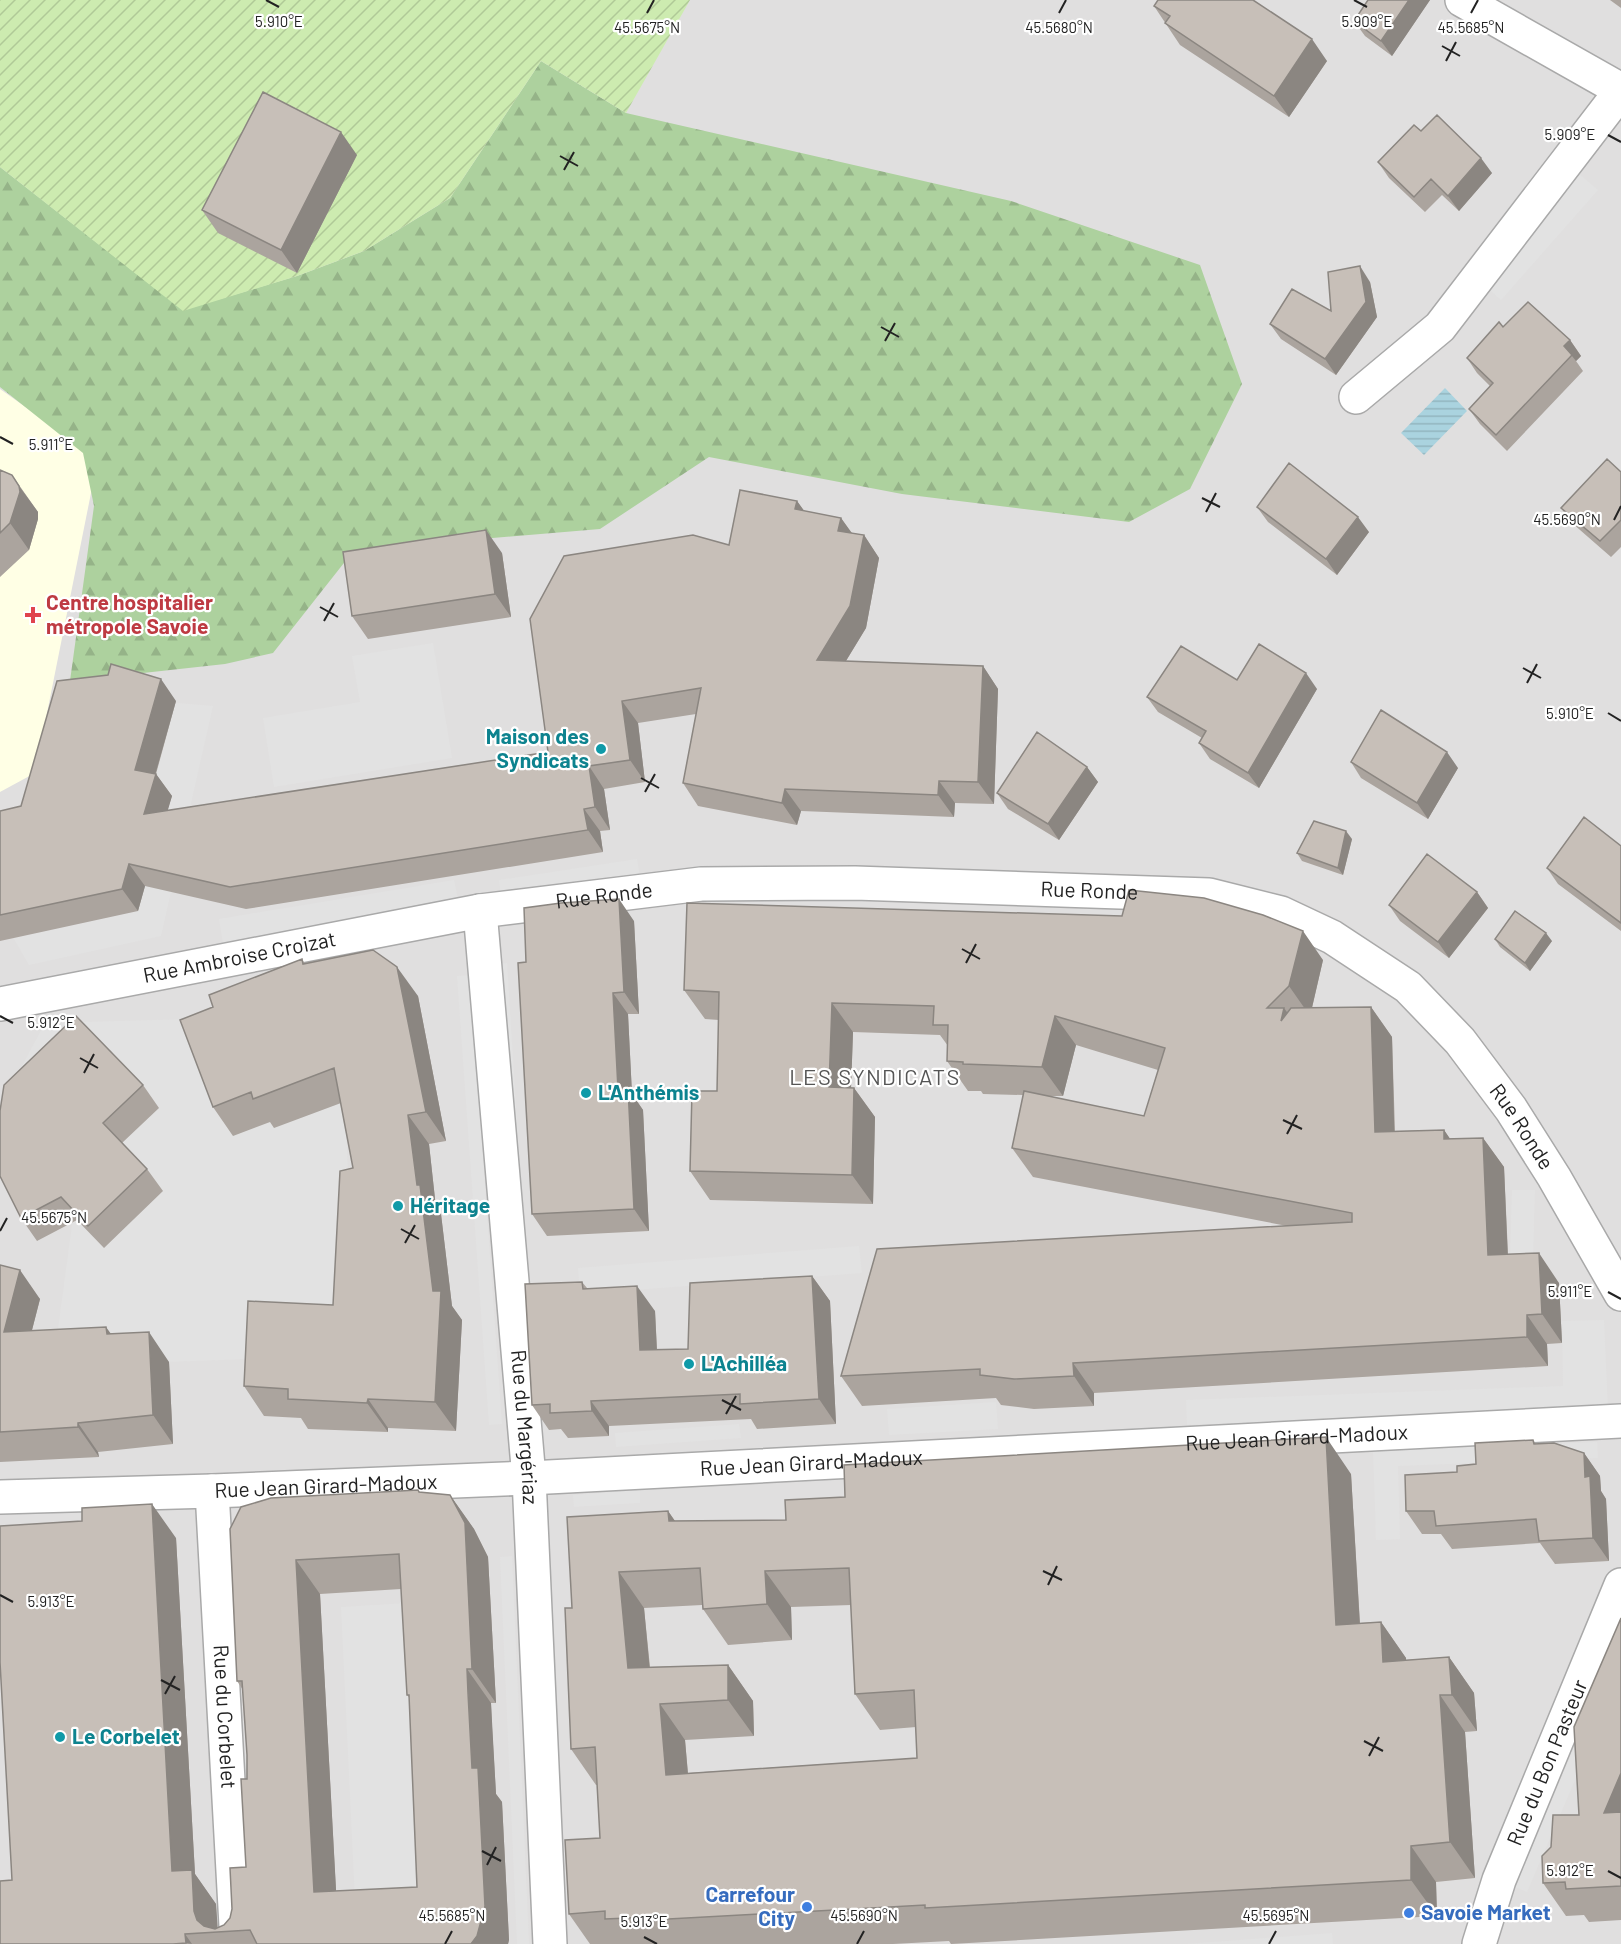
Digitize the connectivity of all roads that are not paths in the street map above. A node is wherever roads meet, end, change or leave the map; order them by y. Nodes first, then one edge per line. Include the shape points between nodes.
1 (1462, 0) edge
2 (1621, 91) edge
3 (1356, 397) dead end
4 (480, 911) junction
5 (0, 1004) edge
6 (1621, 1294) edge
7 (1621, 1421) edge
8 (529, 1478) junction
9 (212, 1491) junction
10 (0, 1497) edge
11 (1621, 1585) edge
12 (237, 1944) edge
13 (550, 1944) edge
14 (1479, 1944) edge

1 - 2 street
2 - 3 street via 1440,327
4 - 5 street, Rue Ambroise Croizat
4 - 6 street, Rue Ronde via 701,884 855,883 1209,895 1281,913 1332,938 1408,987 1460,1041 1511,1109
4 - 8 street, Rue du Margériaz
7 - 8 street, Rue Jean Girard-Madoux
8 - 9 street, Rue Jean Girard-Madoux
8 - 13 street, Rue du Margériaz
9 - 10 street, Rue Jean Girard-Madoux
9 - 12 street, Rue du Corbelet
11 - 14 street, Rue du Bon Pasteur via 1499,1880

